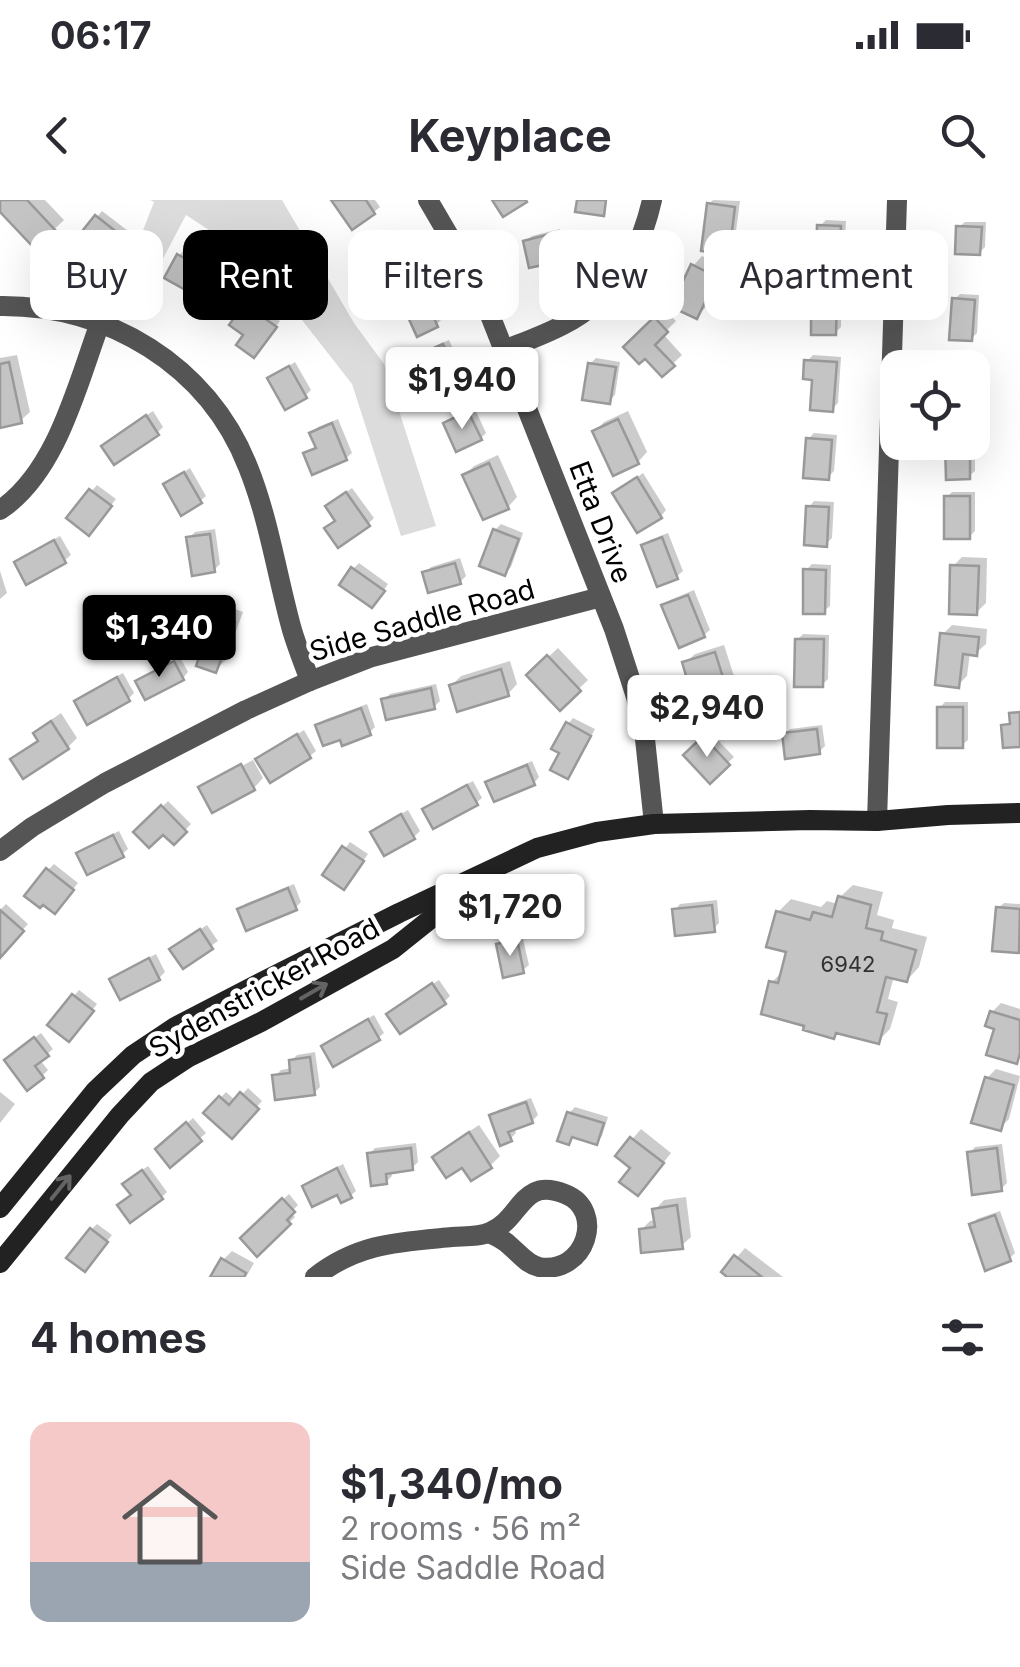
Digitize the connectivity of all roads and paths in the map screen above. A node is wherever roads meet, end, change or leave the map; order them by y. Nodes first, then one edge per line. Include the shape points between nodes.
1 (428, 200) edge
2 (652, 200) edge
3 (897, 200) edge
4 (0, 306) edge
5 (100, 323) junction
6 (504, 350) junction
7 (0, 510) edge
8 (601, 598) junction
9 (310, 681) junction
10 (1020, 813) edge
11 (877, 820) junction
12 (654, 824) junction
13 (0, 851) edge
14 (493, 869) junction
15 (0, 1208) edge
16 (490, 1233) junction
17 (0, 1263) edge
18 (314, 1277) edge

1 - 6 street, Etta Drive
2 - 6 street via 639,245 602,298 564,325
3 - 11 street
4 - 5 street via 54,309
5 - 7 street via 52,450 32,482
5 - 9 street via 171,362 226,422 254,484
6 - 8 street, Etta Drive
8 - 9 street, Side Saddle Road via 372,657
8 - 12 street, Etta Drive via 636,697
9 - 13 street, Side Saddle Road via 105,783
10 - 11 main road, Sydenstricker Road
11 - 12 main road, Sydenstricker Road
12 - 14 main road, Sydenstricker Road via 537,848
14 - 15 main road, Sydenstricker Road via 174,1027 133,1055 95,1091
17 -> 14 main road, Sydenstricker Road via 152,1082 393,949
16 - 16 street via 530,1193 549,1189 584,1210 587,1228 572,1262 554,1268 535,1266
16 - 18 street via 369,1248

